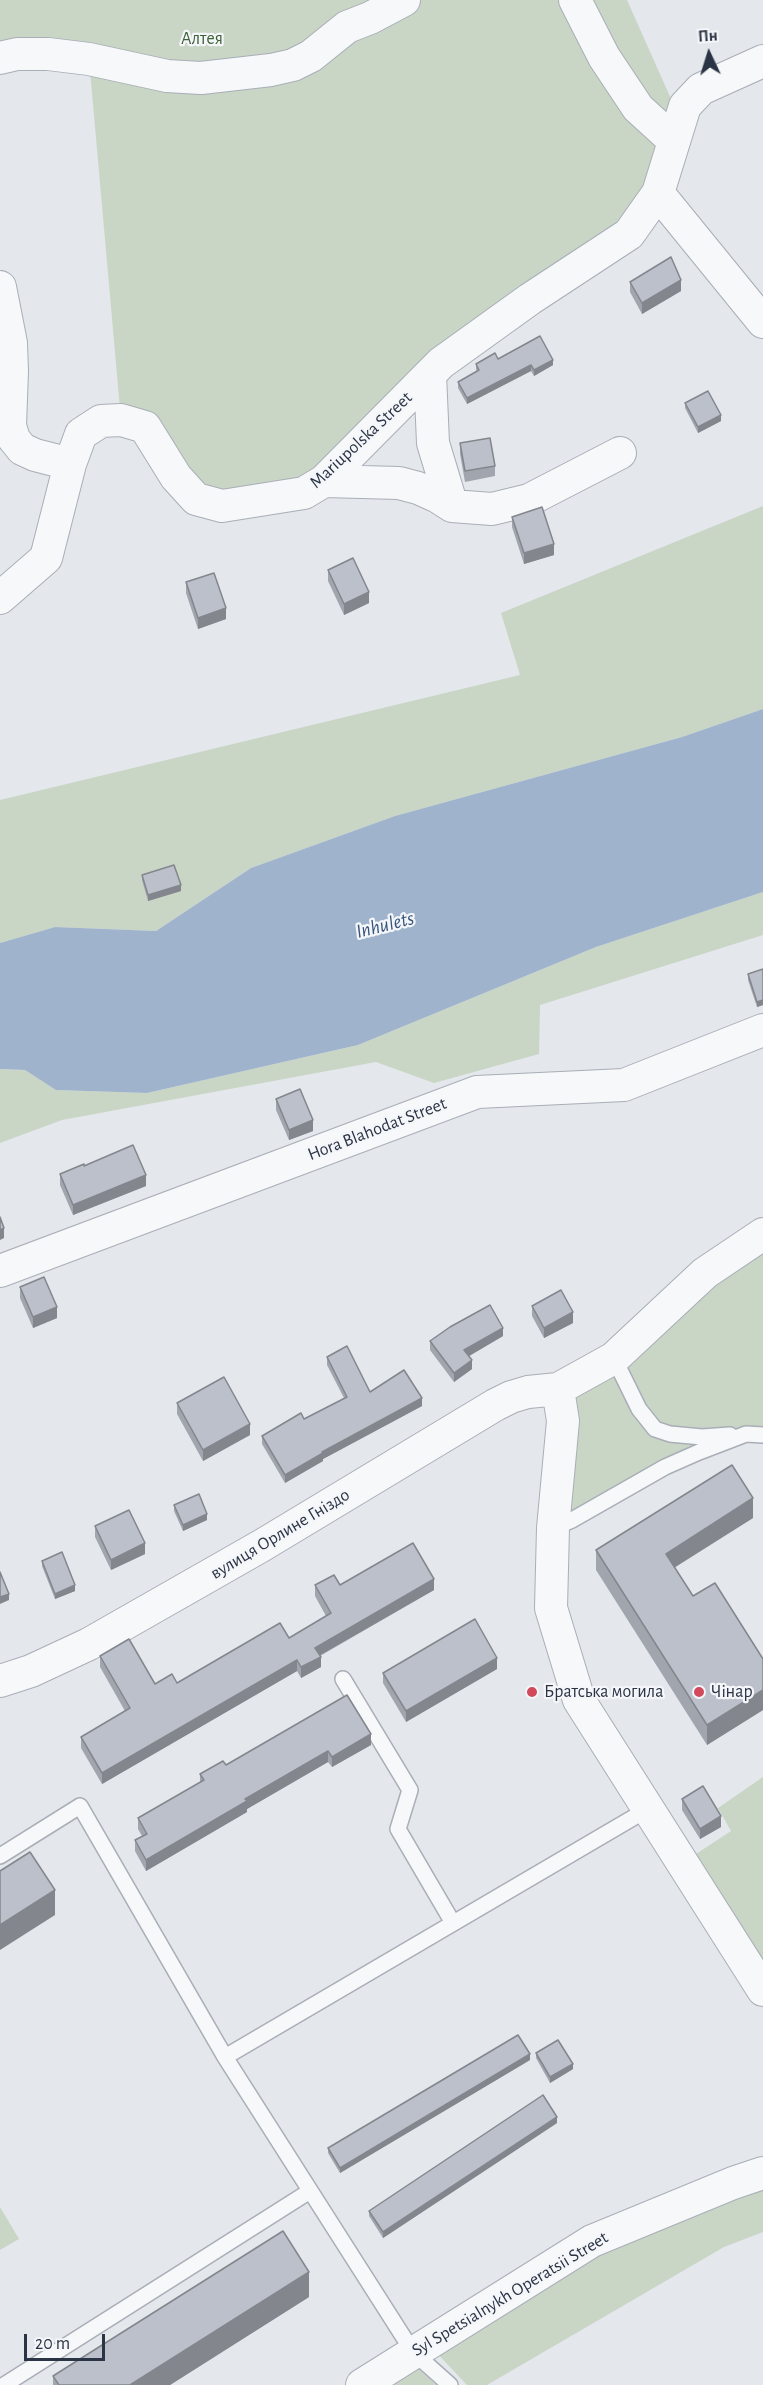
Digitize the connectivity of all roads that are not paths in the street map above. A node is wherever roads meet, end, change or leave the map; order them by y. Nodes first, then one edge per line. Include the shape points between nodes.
1 (404, 0) edge
2 (575, 0) edge
3 (0, 58) edge
4 (763, 61) edge
5 (673, 140) junction
6 (658, 192) junction
7 (0, 287) edge
8 (763, 322) edge
9 (430, 374) junction
10 (620, 453) dead end
11 (70, 464) junction
12 (324, 481) junction
13 (452, 506) junction
14 (0, 598) edge
15 (763, 1030) edge
16 (763, 1234) edge
17 (0, 1271) edge
18 (614, 1358) junction
19 (558, 1389) junction
20 (746, 1434) junction
21 (763, 1435) edge
22 (553, 1528) junction
23 (343, 1679) dead end
24 (0, 1681) edge
25 (648, 1809) junction
26 (0, 1856) edge
27 (453, 1923) junction
28 (763, 1990) edge
29 (225, 2057) junction
30 (763, 2173) edge
31 (310, 2191) junction
32 (413, 2352) junction
33 (4, 2385) edge
34 (362, 2385) edge
35 (450, 2385) edge

1 - 3 street via 347,27 311,56 271,70 201,78 167,76 89,58 48,54
2 - 5 street via 604,57 638,108
4 - 5 street, Mariupolska Street via 701,89 685,106
5 - 6 street, Mariupolska Street
6 - 8 street
6 - 9 street, Mariupolska Street via 629,234 530,299
7 - 11 street via 11,343 10,426 14,439 22,449 35,455
9 - 12 street, Mariupolska Street
9 - 13 street via 433,443
10 - 13 street via 529,500 492,509
11 - 12 street, Mariupolska Street via 81,434 101,422 121,420 145,427 176,477 196,499 222,506 304,493
11 - 14 street, Mariupolska Street via 46,558
12 - 13 street via 399,483
15 - 17 street, Hora Blahodat Street via 624,1085 477,1092
16 - 18 street via 705,1274
18 - 19 street
18 - 20 lane via 639,1409 655,1429 702,1437
19 - 22 street via 563,1421
19 - 24 street, вулиця Орлине Гніздо via 528,1392 495,1405 146,1612 31,1671
20 - 21 lane
20 - 22 lane via 664,1467
22 - 25 street via 551,1608 579,1700
23 - 27 lane via 410,1790 398,1828
25 - 27 lane
25 - 28 street
26 - 29 lane via 80,1806
27 - 29 lane
29 - 31 lane
30 - 32 street, Syl Spetsialnykh Operatsii Street via 592,2241
31 - 32 lane
31 - 33 lane
32 - 34 street, Syl Spetsialnykh Operatsii Street
32 - 35 lane

